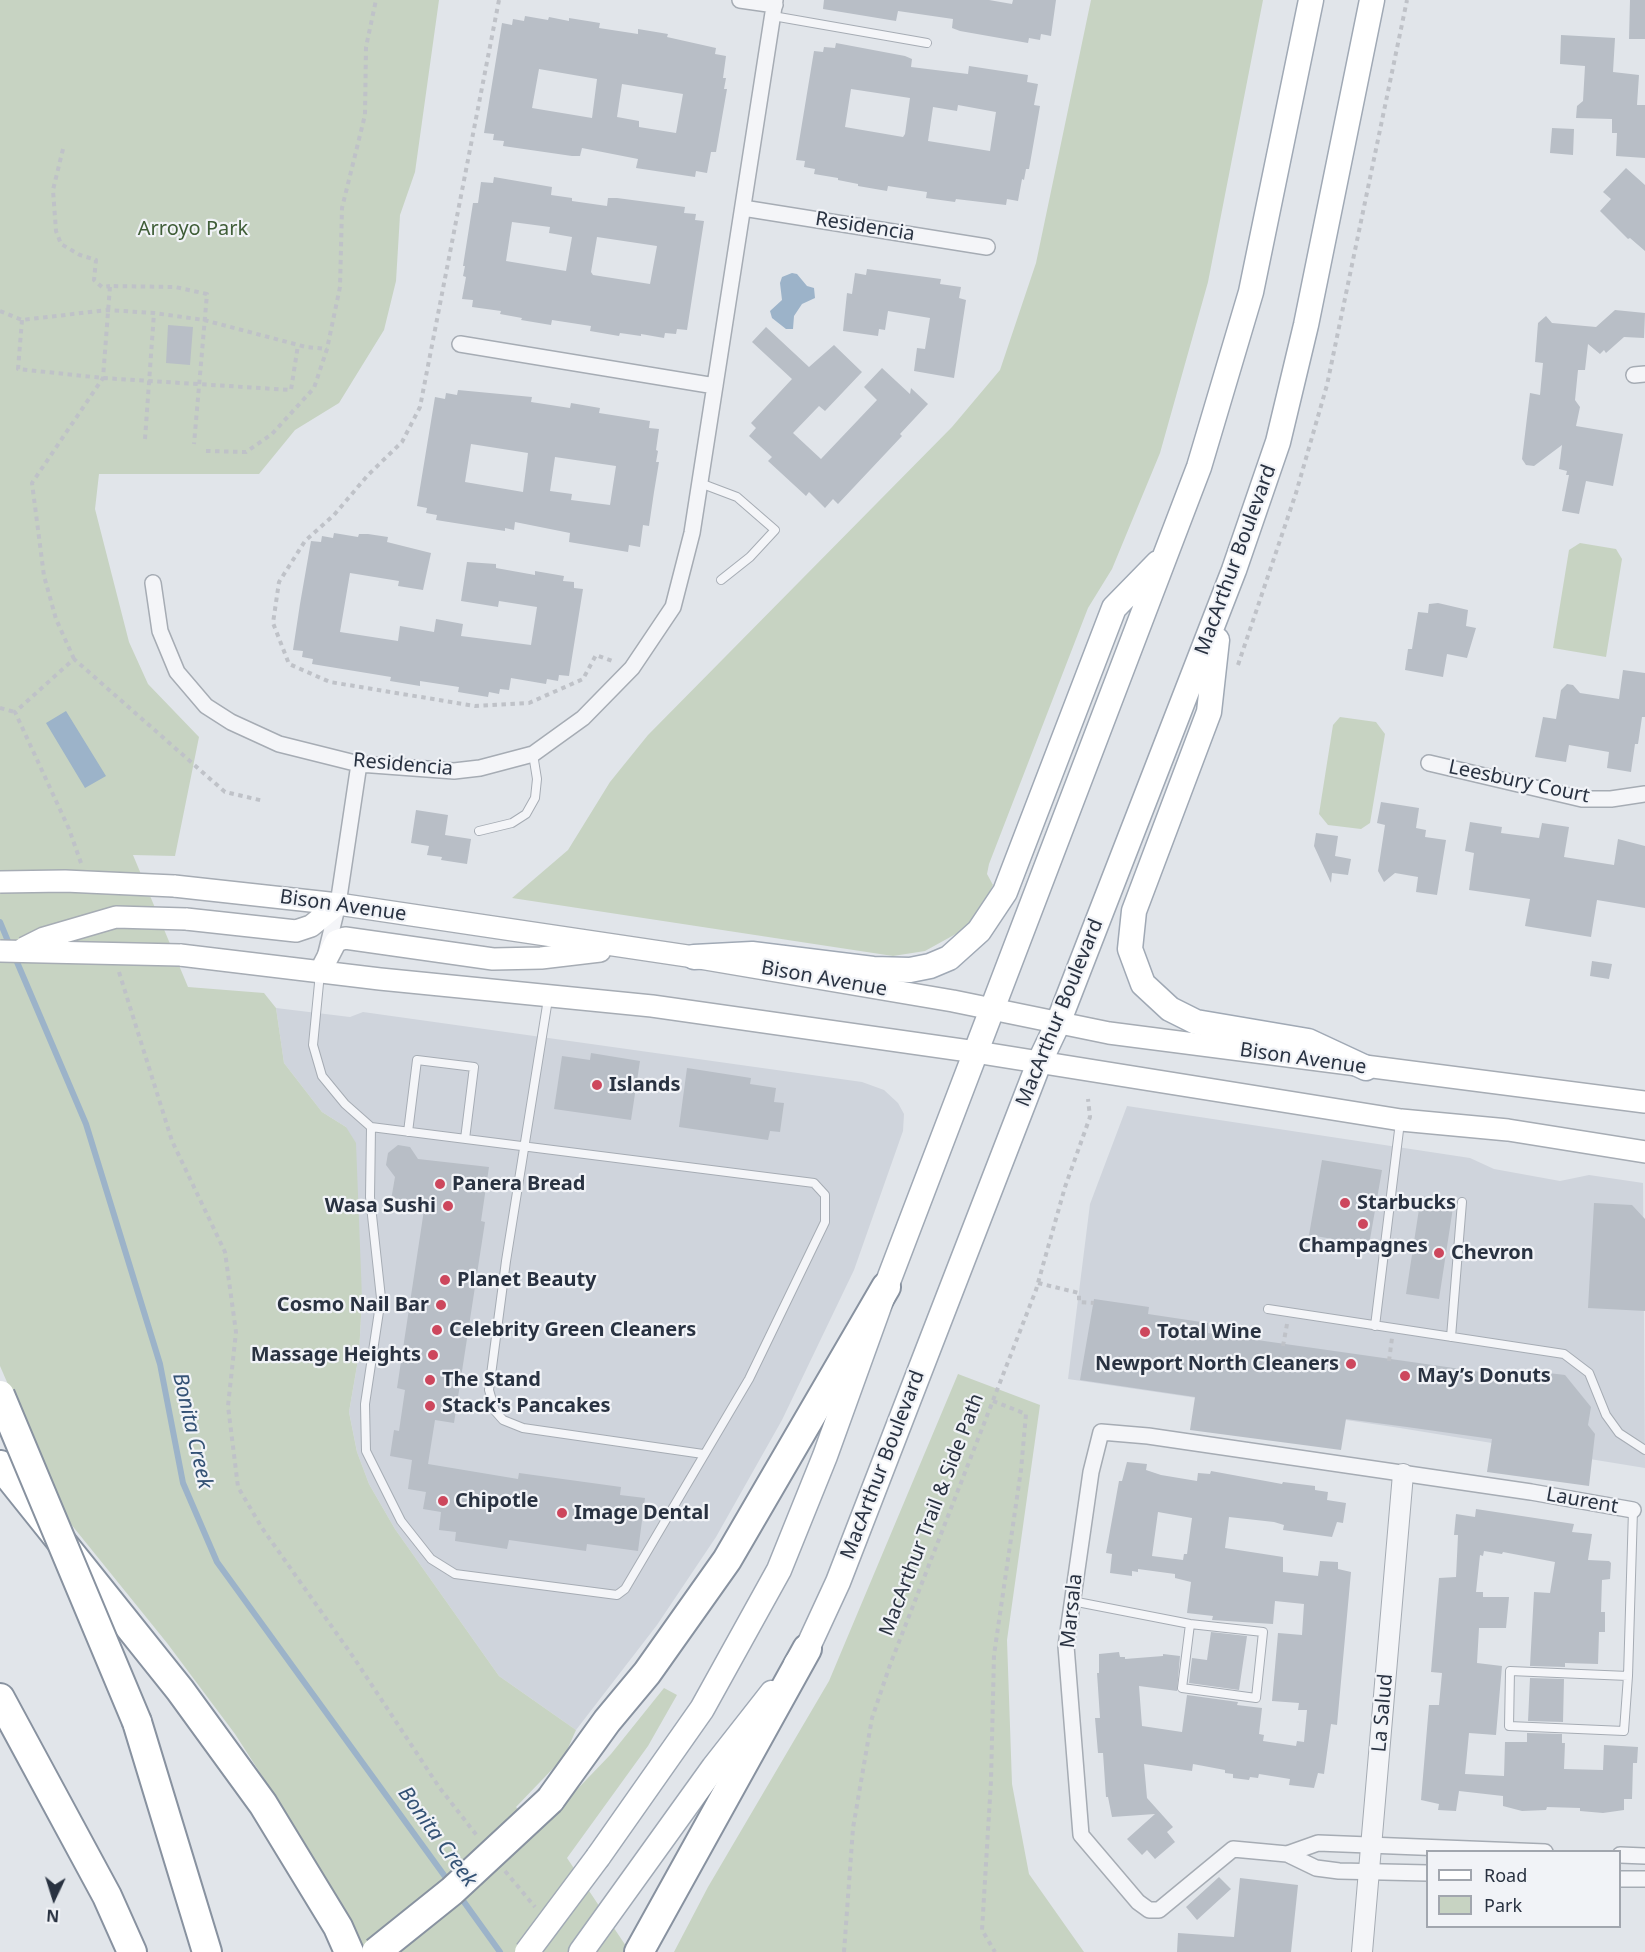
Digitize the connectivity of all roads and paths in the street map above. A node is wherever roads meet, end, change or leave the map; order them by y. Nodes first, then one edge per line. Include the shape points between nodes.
1 (376, 0) edge
2 (499, 0) edge
3 (740, 0) edge
4 (1311, 0) edge
5 (1372, 0) edge
6 (774, 7) edge
7 (927, 43) dead end
8 (63, 149) dead end
9 (743, 208) junction
10 (987, 247) dead end
11 (110, 286) junction
12 (107, 310) junction
13 (0, 311) edge
14 (154, 313) junction
15 (22, 320) junction
16 (204, 320) junction
17 (460, 344) dead end
18 (298, 345) junction
19 (327, 349) junction
20 (103, 378) junction
21 (150, 381) junction
22 (199, 384) junction
23 (715, 386) junction
24 (145, 439) dead end
25 (194, 444) dead end
26 (206, 452) dead end
27 (700, 483) junction
28 (1164, 557) junction
29 (722, 579) dead end
30 (153, 583) dead end
31 (1220, 608) junction
32 (596, 655) dead end
33 (74, 659) junction
34 (0, 708) edge
35 (15, 712) junction
36 (533, 754) junction
37 (1430, 763) dead end
38 (359, 764) junction
39 (1645, 794) edge
40 (264, 801) dead end
41 (478, 831) dead end
42 (85, 873) dead end
43 (0, 882) edge
44 (338, 904) junction
45 (625, 946) junction
46 (6, 952) edge
47 (694, 957) junction
48 (115, 962) dead end
49 (321, 970) junction
50 (549, 997) junction
51 (994, 1009) junction
52 (1058, 1023) junction
53 (976, 1052) junction
54 (1039, 1063) junction
55 (1366, 1068) junction
56 (1088, 1099) dead end
57 (1645, 1102) edge
58 (1401, 1119) junction
59 (371, 1127) junction
60 (408, 1132) junction
61 (465, 1138) junction
62 (526, 1147) junction
63 (1645, 1152) edge
64 (1462, 1202) dead end
65 (1038, 1283) junction
66 (886, 1287) junction
67 (1094, 1304) dead end
68 (1268, 1309) dead end
69 (1287, 1324) dead end
70 (1375, 1326) junction
71 (1393, 1329) junction
72 (1451, 1337) junction
73 (1284, 1346) dead end
74 (1389, 1361) dead end
75 (0, 1395) edge
76 (993, 1401) junction
77 (1645, 1450) edge
78 (703, 1454) junction
79 (0, 1465) edge
80 (1403, 1474) junction
81 (1633, 1510) joint
82 (1071, 1601) junction
83 (1190, 1624) junction
84 (807, 1649) junction
85 (1628, 1676) junction
86 (0, 1698) edge
87 (483, 1842) dead end
88 (1373, 1844) junction
89 (1520, 1850) edge
90 (1287, 1854) junction
91 (1621, 1855) edge
92 (1645, 1856) edge
93 (505, 1870) dead end
94 (1370, 1872) junction
95 (1426, 1873) edge
96 (1621, 1879) edge
97 (1645, 1879) edge
98 (541, 1915) dead end
99 (645, 1942) edge
100 (132, 1952) edge
101 (207, 1952) edge
102 (349, 1952) edge
103 (376, 1952) edge
104 (527, 1952) edge
105 (581, 1952) edge
106 (844, 1952) edge
107 (995, 1952) edge
108 (1362, 1952) edge

1 - 19 path via 366,47 365,115 342,208 340,287
2 - 32 path via 420,407 402,442 305,542 279,582 273,623 289,664 330,682 476,706 529,703 583,679
3 - 6 street
4 - 28 main road via 1251,292 1199,467
5 - 31 main road, MacArthur Boulevard via 1306,325 1278,442
6 - 7 lane
6 - 9 street, Residencia
8 - 11 path via 53,190 56,231 61,244 96,260 94,280 102,287
9 - 10 street, Residencia
9 - 23 street, Residencia
11 - 12 path
11 - 16 path via 175,287 207,294
12 - 14 path
12 - 15 path
12 - 20 path
13 - 15 path
14 - 16 path
14 - 21 path
15 - 20 path via 18,369
16 - 18 path
16 - 22 path
17 - 23 street
18 - 19 path
18 - 22 path via 291,390
19 - 26 path via 314,388 272,434 246,452
20 - 21 path
20 - 33 path via 32,483 44,576 56,619
21 - 22 path
21 - 24 path
22 - 25 path
23 - 27 street, Residencia
27 - 29 lane via 737,498 775,530 750,558
27 - 36 street, Residencia via 673,607 632,668 583,718
28 - 47 main road via 1114,608 1005,892 979,931 949,958 910,970 752,954
28 - 51 main road
30 - 38 street, Residencia via 160,631 177,672 206,706 279,744
31 - 52 main road, MacArthur Boulevard
31 - 55 main road via 1209,712 1134,911 1130,950 1143,984 1170,1009 1196,1022 1308,1041
33 - 35 path
33 - 40 path via 225,792
34 - 35 path
35 - 42 path
36 - 38 street, Residencia via 454,771
36 - 41 lane via 535,798 526,814 512,823
37 - 39 street, Leesbury Court via 1582,799
38 - 44 street
43 - 44 main road, Bison Avenue, bridge via 65,880 174,885
44 - 45 main road, Bison Avenue
44 - 46 main road, bridge via 311,926 296,931 186,919 116,917
44 - 49 street
45 - 47 main road, Bison Avenue
45 - 49 main road via 541,958 493,959 345,938 336,941
46 - 49 main road, bridge via 216,957
47 - 51 main road, Bison Avenue
48 - 87 path via 172,1141 225,1252 236,1332 228,1406 238,1487 439,1787
49 - 50 main road
49 - 59 lane via 313,1045 321,1076
50 - 53 main road via 651,1006
50 - 62 lane
51 - 52 main road, Bison Avenue
51 - 53 main road
52 - 54 main road, MacArthur Boulevard
52 - 55 main road, Bison Avenue
53 - 54 main road
53 - 66 main road
54 - 58 main road
54 - 84 main road, MacArthur Boulevard via 891,1449
55 - 57 main road, Bison Avenue
56 - 65 path, MacArthur Trail & Side Path via 1090,1117
58 - 63 main road via 1508,1130
58 - 70 lane
59 - 60 lane
59 - 78 lane via 370,1197 381,1298 365,1404 366,1451 401,1521 431,1559 455,1574 617,1595 625,1589
60 - 61 lane
60 - 61 lane via 417,1060 474,1067
61 - 62 lane
62 - 78 lane via 489,1390 495,1411 503,1420 523,1428
62 - 78 lane via 814,1183 825,1195 825,1221 788,1303 749,1379
64 - 72 lane
65 - 67 path via 1079,1293 1078,1302
65 - 76 path, MacArthur Trail & Side Path
66 - 103 highway, bridge via 727,1560 648,1673 607,1721 550,1800 452,1891
66 - 104 main road, bridge via 779,1570 702,1709
68 - 70 lane
69 - 73 path
70 - 71 lane
71 - 72 lane
71 - 74 path
72 - 77 lane via 1564,1354 1588,1373 1606,1415 1619,1433
75 - 101 highway, bridge via 137,1722
76 - 106 path, MacArthur Trail & Side Path via 872,1718 853,1828
76 - 107 path via 1026,1414 994,1655 982,1930
79 - 102 highway via 180,1690 263,1804 338,1927
80 - 81 street, Laurent
80 - 82 street, Marsala via 1101,1432
80 - 88 street, La Salud
81 - 85 lane, Laurent
82 - 83 lane
82 - 90 street, Marsala via 1066,1646 1081,1835 1138,1902 1149,1910 1159,1910 1233,1849
83 - 83 lane via 1263,1632 1256,1698 1182,1688
84 - 99 highway
84 - 105 main road, MacArthur Boulevard via 714,1767
85 - 85 lane, Laurent via 1510,1671 1509,1726 1624,1731
86 - 100 highway via 107,1896
88 - 89 street, Marsala
88 - 90 street, Marsala via 1318,1844
88 - 94 street, La Salud
90 - 94 street, Marsala via 1316,1868
91 - 92 street
93 - 98 path
94 - 95 street, Marsala
94 - 108 street, La Salud
96 - 97 street

